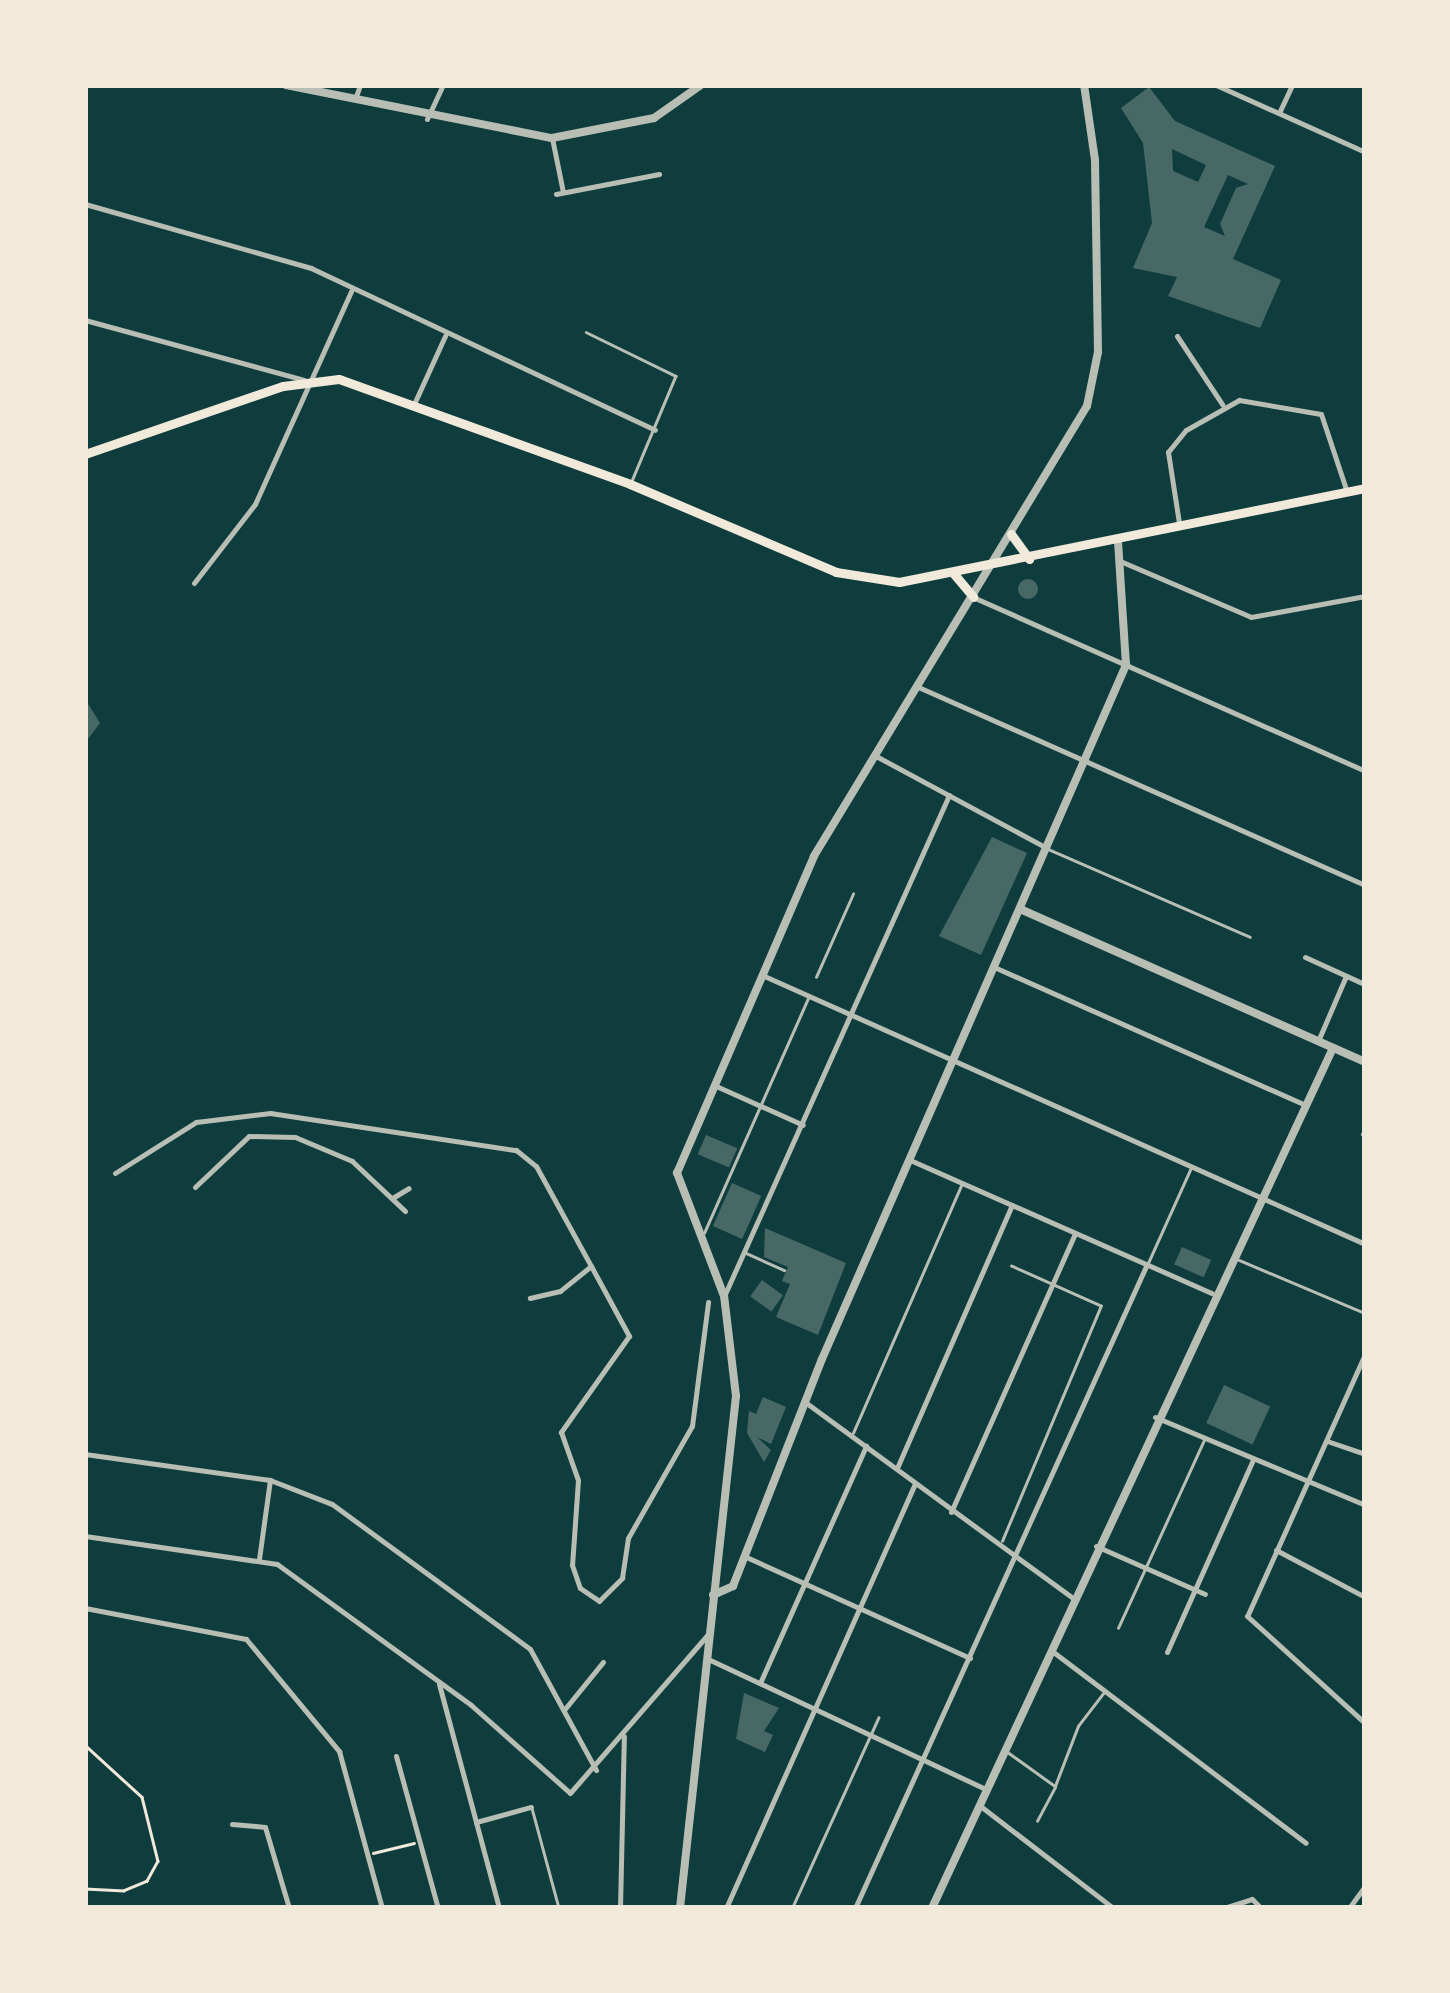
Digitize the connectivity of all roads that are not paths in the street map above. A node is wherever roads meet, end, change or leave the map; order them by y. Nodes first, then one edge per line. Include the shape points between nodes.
1 (286, 85) edge
2 (360, 85) edge
3 (443, 85) edge
4 (701, 85) edge
5 (1084, 85) edge
6 (1216, 85) edge
7 (1292, 85) edge
8 (354, 102) junction
9 (1279, 114) junction
10 (427, 119) junction
11 (552, 138) junction
12 (1365, 152) edge
13 (660, 174) dead end
14 (85, 204) edge
15 (351, 291) junction
16 (85, 320) edge
17 (586, 332) dead end
18 (445, 336) junction
19 (1177, 336) dead end
20 (308, 379) junction
21 (414, 404) junction
22 (1222, 404) junction
23 (655, 430) junction
24 (85, 454) edge
25 (630, 484) junction
26 (1365, 488) edge
27 (1346, 492) junction
28 (1180, 527) junction
29 (1011, 534) junction
30 (1118, 540) junction
31 (1029, 558) junction
32 (1120, 561) junction
33 (991, 567) junction
34 (954, 574) junction
35 (194, 583) dead end
36 (1365, 596) edge
37 (973, 597) junction
38 (1126, 664) junction
39 (916, 686) junction
40 (874, 755) junction
41 (1086, 760) junction
42 (1365, 771) edge
43 (949, 795) junction
44 (1047, 848) junction
45 (1365, 885) edge
46 (853, 894) dead end
47 (1020, 909) junction
48 (1250, 937) dead end
49 (1305, 957) dead end
50 (994, 967) junction
51 (762, 975) junction
52 (1346, 976) junction
53 (816, 977) dead end
54 (1362, 983) dead end
55 (808, 996) junction
56 (852, 1015) junction
57 (1318, 1041) junction
58 (1333, 1048) junction
59 (953, 1061) junction
60 (1365, 1062) edge
61 (713, 1085) junction
62 (760, 1106) junction
63 (1307, 1106) junction
64 (803, 1125) junction
65 (910, 1160) junction
66 (1192, 1164) junction
67 (115, 1173) dead end
68 (962, 1183) junction
69 (195, 1187) dead end
70 (409, 1188) dead end
71 (1260, 1195) junction
72 (394, 1196) junction
73 (1012, 1205) junction
74 (404, 1211) dead end
75 (1075, 1233) junction
76 (701, 1241) junction
77 (1365, 1244) edge
78 (746, 1254) junction
79 (1229, 1255) junction
80 (1147, 1264) junction
81 (590, 1266) junction
82 (1011, 1266) dead end
83 (784, 1270) dead end
84 (1052, 1284) junction
85 (1212, 1293) junction
86 (724, 1296) junction
87 (530, 1298) dead end
88 (708, 1302) dead end
89 (1365, 1313) edge
90 (1365, 1354) edge
91 (1361, 1372) edge
92 (804, 1402) junction
93 (1155, 1416) junction
94 (852, 1436) junction
95 (1205, 1439) junction
96 (1327, 1441) junction
97 (866, 1446) junction
98 (85, 1454) edge
99 (1365, 1454) edge
100 (1252, 1460) junction
101 (897, 1468) junction
102 (270, 1480) junction
103 (914, 1484) junction
104 (1306, 1485) junction
105 (1365, 1504) edge
106 (952, 1512) junction
107 (85, 1536) edge
108 (1000, 1546) junction
109 (1096, 1546) junction
110 (1276, 1550) junction
111 (744, 1556) junction
112 (1014, 1556) junction
113 (259, 1559) junction
114 (1146, 1568) junction
115 (805, 1584) junction
116 (1195, 1590) junction
117 (1205, 1594) dead end
118 (713, 1595) junction
119 (1365, 1597) edge
120 (1073, 1598) junction
121 (85, 1608) edge
122 (861, 1609) junction
123 (1118, 1628) dead end
124 (708, 1634) junction
125 (1050, 1649) junction
126 (1168, 1652) dead end
127 (706, 1658) junction
128 (970, 1658) junction
129 (603, 1662) dead end
130 (438, 1681) junction
131 (760, 1683) junction
132 (1105, 1691) junction
133 (564, 1710) junction
134 (817, 1710) junction
135 (878, 1718) dead end
136 (1365, 1723) edge
137 (870, 1734) junction
138 (624, 1736) junction
139 (1004, 1750) junction
140 (396, 1756) dead end
141 (925, 1757) junction
142 (596, 1770) junction
143 (1055, 1786) junction
144 (986, 1789) junction
145 (979, 1804) junction
146 (531, 1807) joint
147 (1036, 1821) dead end
148 (476, 1822) junction
149 (232, 1824) dead end
150 (1306, 1844) dead end
151 (1365, 1886) edge
152 (289, 1908) edge
153 (382, 1908) edge
154 (438, 1908) edge
155 (500, 1908) edge
156 (559, 1908) edge
157 (620, 1908) edge
158 (680, 1908) edge
159 (726, 1908) edge
160 (792, 1908) edge
161 (855, 1908) edge
162 (932, 1908) edge
163 (1113, 1908) edge
164 (1224, 1908) edge
165 (1262, 1908) edge
166 (1349, 1908) edge

1 - 8 street
2 - 8 street
3 - 10 street
4 - 11 street via 654,118
5 - 29 street via 1095,160 1095,380
6 - 9 street
7 - 9 street
8 - 10 street
9 - 12 street
10 - 11 street
11 - 13 street via 560,193
14 - 15 street via 311,268
15 - 18 street
15 - 20 street
16 - 20 street
17 - 23 lane via 673,372
18 - 21 street
18 - 23 street
19 - 22 street
20 - 21 main road
20 - 24 main road
20 - 35 street via 255,504
21 - 25 main road
22 - 27 street via 1263,400 1321,414
22 - 28 street via 1168,452
23 - 25 lane
25 - 34 main road via 836,572 899,582
26 - 27 main road
27 - 28 main road
28 - 30 main road
29 - 31 main road
29 - 33 street
30 - 31 main road
30 - 32 street
31 - 33 main road
32 - 36 street via 1245,616
32 - 38 street
33 - 34 main road
33 - 37 street
34 - 37 main road
37 - 38 street
37 - 39 street
38 - 41 street
38 - 42 street
39 - 40 street
39 - 41 street
40 - 43 street
40 - 51 street via 814,856
41 - 44 street
41 - 45 street
43 - 44 street
43 - 56 street
44 - 47 street
44 - 48 lane
46 - 53 lane
47 - 50 street
47 - 57 street
49 - 52 street
50 - 59 street
50 - 63 street
51 - 55 street
51 - 61 street
52 - 54 street
52 - 57 street
55 - 56 street
55 - 62 lane
56 - 59 street
56 - 64 street
57 - 58 street
58 - 60 street
58 - 63 street
59 - 65 street
59 - 66 street
61 - 62 street
61 - 76 street via 677,1174
62 - 64 street
62 - 76 lane
63 - 71 street
64 - 78 street
65 - 68 street
65 - 92 street
66 - 71 street
66 - 80 lane
67 - 81 street via 170,1133 232,1115 462,1138 516,1150 536,1166
68 - 73 street
68 - 94 lane
69 - 72 street via 238,1144 265,1134 324,1143
70 - 72 street
71 - 77 street
71 - 79 street
72 - 74 street
73 - 75 street
73 - 101 street
75 - 80 street
75 - 84 street
76 - 86 street
78 - 83 lane
78 - 86 street
79 - 85 street
79 - 89 lane
80 - 85 street
80 - 112 street
81 - 87 street via 560,1290
81 - 88 street via 629,1336 561,1432 578,1480 572,1565 580,1588 599,1601 622,1578 628,1538 692,1426
82 - 84 lane
84 - 106 street
84 - 108 lane via 1101,1306
85 - 93 street
86 - 118 street via 736,1396
90 - 91 street
91 - 96 street
92 - 94 street
92 - 111 street
93 - 95 street
93 - 109 street
94 - 97 street
95 - 100 street
95 - 114 lane
96 - 99 street
96 - 104 street
97 - 101 street
97 - 115 street
98 - 102 street
100 - 104 street
100 - 116 street
101 - 103 street
102 - 113 street
102 - 133 street via 332,1504 526,1646
103 - 106 street
103 - 122 street
104 - 105 street
104 - 110 street
106 - 108 street
107 - 113 street
108 - 112 street
109 - 114 street
109 - 120 street
110 - 119 street
110 - 136 street via 1247,1616
111 - 115 street
111 - 118 street via 729,1594
112 - 120 street
112 - 128 street
113 - 130 street
114 - 116 street
114 - 123 lane
115 - 122 street
115 - 131 street
116 - 117 street
116 - 126 street
118 - 124 street
120 - 125 street
121 - 153 street via 246,1639 339,1751
122 - 128 street
122 - 134 street
124 - 127 street
124 - 138 street
125 - 132 street
125 - 139 street
127 - 131 street
127 - 158 street
128 - 141 street
129 - 133 street
130 - 142 street via 558,1788 576,1792
130 - 148 street
131 - 134 street
132 - 143 lane via 1078,1726
132 - 150 street
133 - 142 street
134 - 137 street
134 - 159 street
135 - 137 lane
137 - 141 street
137 - 160 lane
138 - 142 street
138 - 157 street
139 - 143 lane
139 - 144 street
140 - 154 street
141 - 144 street
141 - 161 street
143 - 147 lane
144 - 145 street
145 - 162 street
145 - 163 street
146 - 148 street
146 - 156 lane
148 - 155 street
149 - 152 street via 260,1824
151 - 166 street
164 - 165 street via 1252,1899

